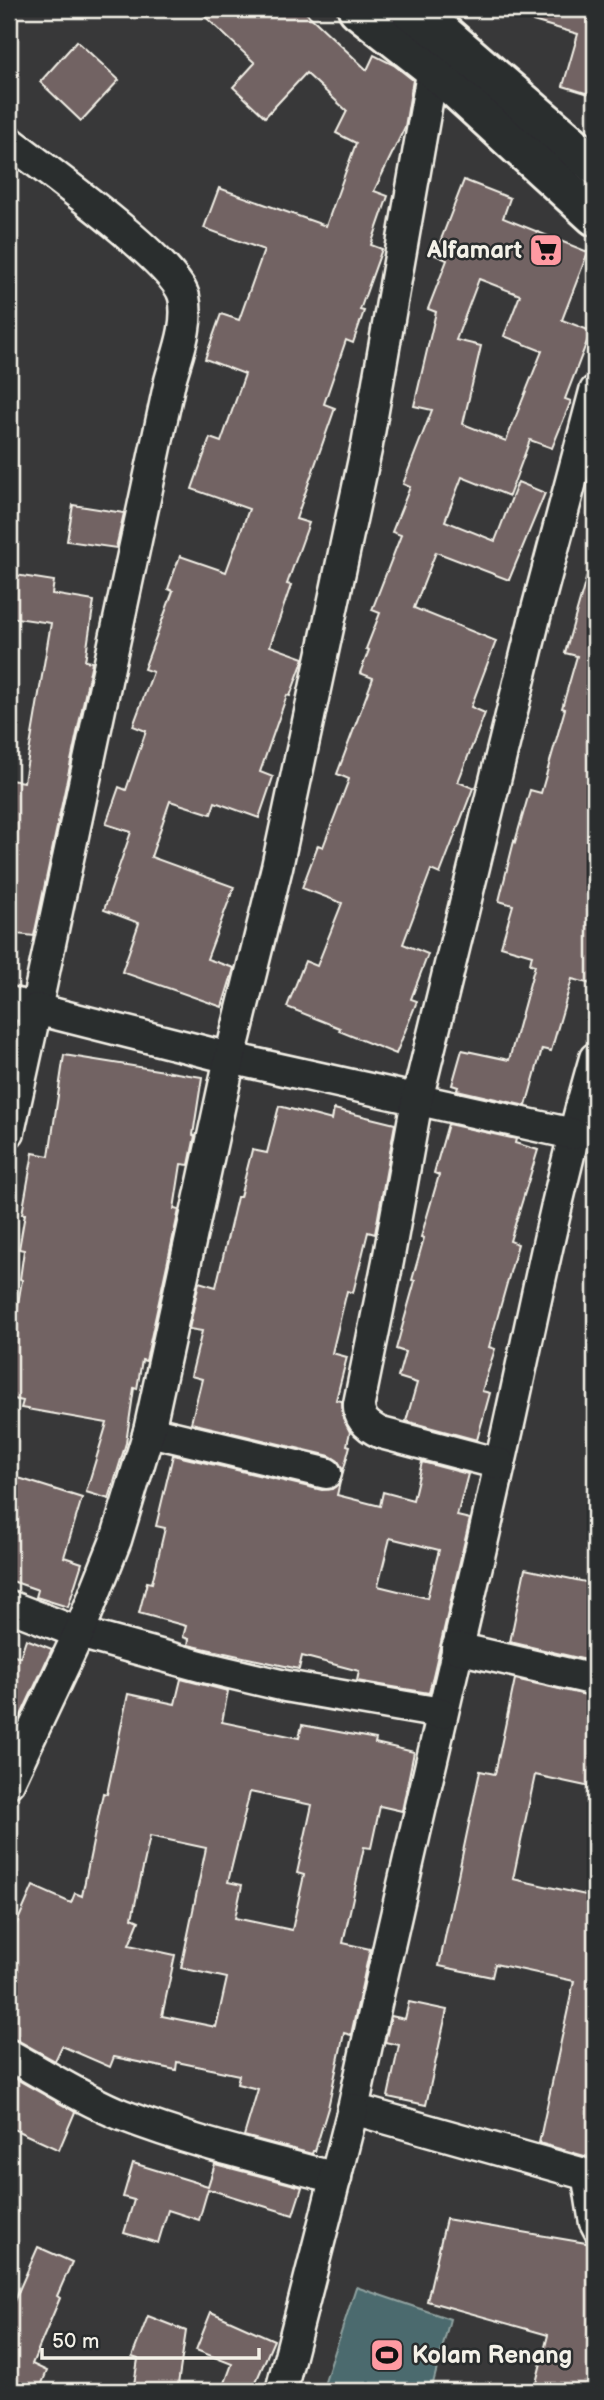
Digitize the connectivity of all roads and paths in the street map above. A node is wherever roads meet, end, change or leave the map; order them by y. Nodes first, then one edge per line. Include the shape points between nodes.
1 (358, 9) edge
2 (409, 9) edge
3 (433, 68) junction
4 (9, 141) edge
5 (595, 165) edge
6 (595, 216) edge
7 (595, 391) edge
8 (22, 1005) edge
9 (230, 1058) junction
10 (595, 1058) edge
11 (417, 1100) junction
12 (9, 1132) edge
13 (573, 1134) junction
14 (149, 1431) junction
15 (500, 1464) junction
16 (326, 1473) dead end
17 (9, 1606) edge
18 (79, 1633) junction
19 (457, 1648) junction
20 (595, 1680) edge
21 (441, 1713) junction
22 (9, 1782) edge
23 (9, 2055) edge
24 (353, 2109) junction
25 (587, 2175) edge
26 (336, 2178) junction
27 (595, 2239) edge
28 (281, 2391) edge

1 - 3 highway
2 - 5 highway
3 - 6 highway
3 - 9 street via 364,458 277,867
4 - 8 street via 163,266 183,295 185,312
7 - 11 street
8 - 9 street
8 - 12 street
9 - 11 street
9 - 14 street
10 - 13 street
11 - 13 street
11 - 15 street via 359,1412 381,1433
13 - 15 street
14 - 16 street
14 - 18 street via 117,1540
15 - 19 street
17 - 18 street
18 - 21 street via 285,1686
18 - 22 street
19 - 20 street
19 - 21 street
21 - 24 street
23 - 26 street via 122,2115
24 - 25 street
24 - 26 street
25 - 27 lane via 587,2224
26 - 28 street

